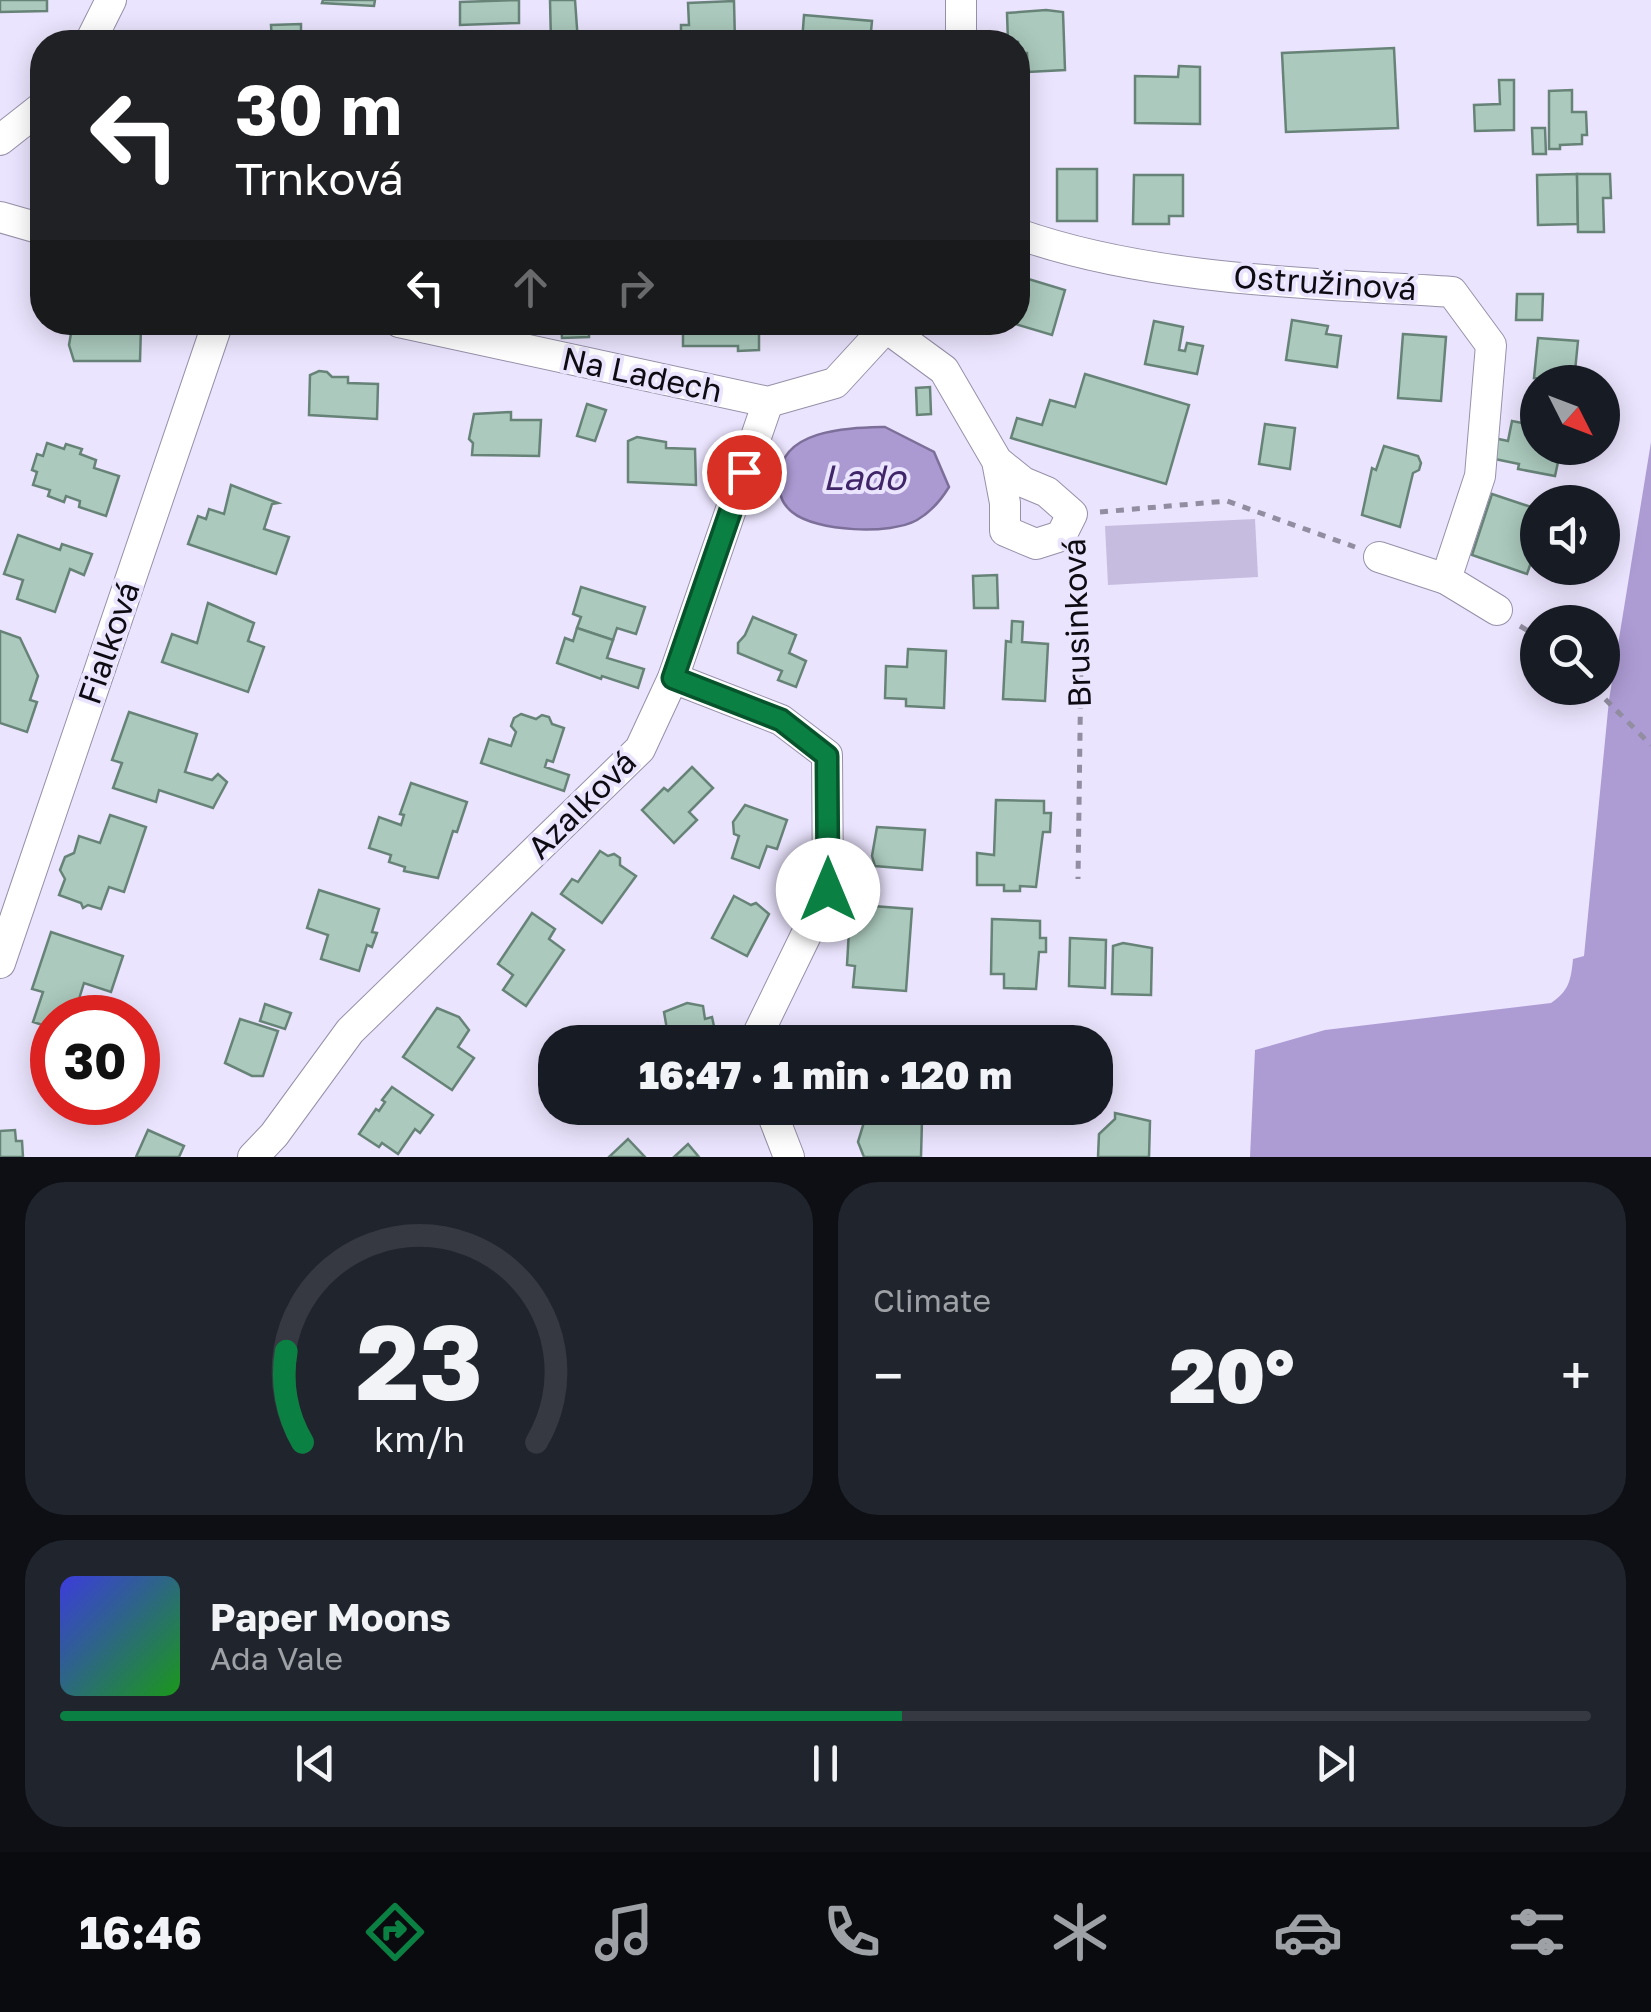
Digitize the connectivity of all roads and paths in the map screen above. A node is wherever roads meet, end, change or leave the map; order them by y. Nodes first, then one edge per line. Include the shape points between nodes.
1 (111, 0) edge
2 (961, 0) edge
3 (96, 30) edge
4 (961, 30) edge
5 (30, 116) edge
6 (0, 140) edge
7 (0, 217) edge
8 (30, 226) edge
9 (1030, 238) edge
10 (214, 335) edge
11 (459, 335) edge
12 (881, 335) edge
13 (900, 335) edge
14 (768, 402) junction
15 (997, 461) junction
16 (1072, 514) junction
17 (1379, 557) joint
18 (1446, 579) junction
19 (1497, 610) dead end
20 (673, 678) junction
21 (1611, 705) edge
22 (1651, 745) edge
23 (1078, 879) dead end
24 (0, 963) edge
25 (762, 1025) edge
26 (777, 1125) edge
27 (253, 1157) edge
28 (789, 1157) edge

1 - 3 street
2 - 4 street
5 - 6 street
7 - 8 street
9 - 18 street, Ostružinová via 1066,251 1234,278 1452,292 1491,345 1480,476
10 - 24 street, Fialková
11 - 14 street, Na Ladech
12 - 14 street via 835,384
13 - 15 street, Brusinková via 944,370
14 - 20 street, Azalková
15 - 16 street, Brusinková
15 - 16 street via 1004,531 1036,544 1061,536
16 - 17 path via 1227,500
16 - 23 path, Brusinková via 1082,588
17 - 18 street
18 - 19 street
20 - 25 street via 781,720 827,756 828,890
20 - 27 street, Azalková via 640,750 350,1031
21 - 22 path
26 - 28 street

